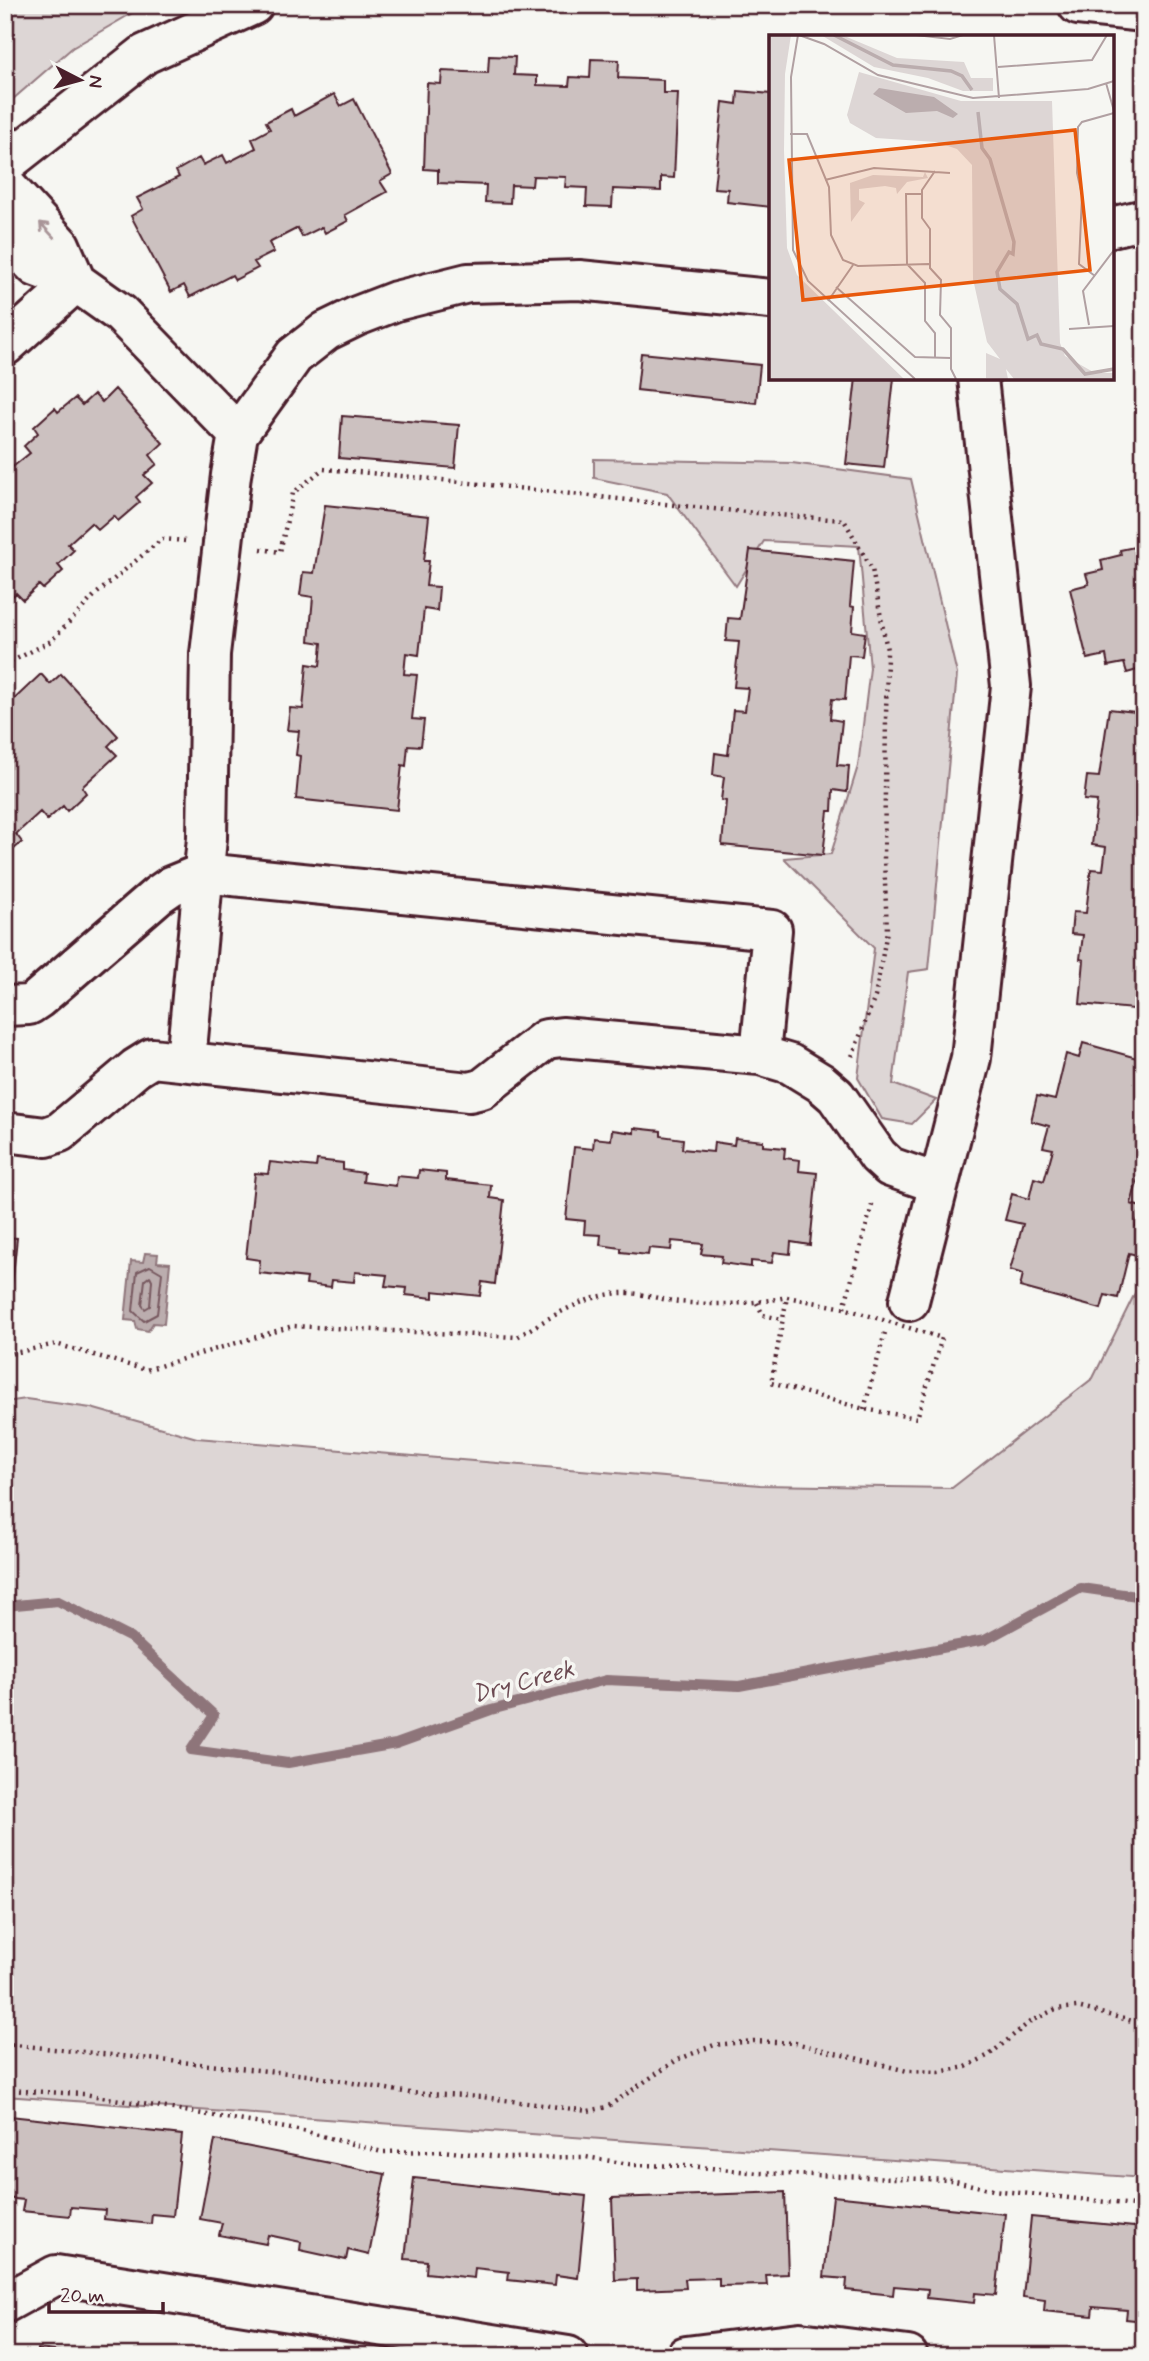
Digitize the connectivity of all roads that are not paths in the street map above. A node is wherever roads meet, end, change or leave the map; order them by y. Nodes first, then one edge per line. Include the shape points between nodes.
1 (253, 5) edge
2 (1078, 5) edge
3 (1144, 12) edge
4 (5, 164) edge
5 (5, 185) edge
6 (1144, 219) edge
7 (1114, 226) edge
8 (5, 235) edge
9 (76, 282) junction
10 (769, 299) edge
11 (5, 346) edge
12 (978, 380) edge
13 (238, 433) junction
14 (203, 873) junction
15 (5, 1006) edge
16 (760, 1055) junction
17 (186, 1060) junction
18 (5, 1132) edge
19 (939, 1184) junction
20 (898, 1312) road end
21 (5, 2303) edge
22 (568, 2356) edge
23 (686, 2356) edge
24 (908, 2356) edge

1 - 4 street via 145,54
2 - 3 street
9 -> 5 street via 60,244
6 - 7 street
8 - 9 street via 36,267
9 - 11 street
9 - 13 street via 121,314
10 - 13 street via 579,280 503,280 432,290 357,316 308,344 294,356
12 - 19 street via 1011,686 971,1058
13 - 14 street via 210,654
14 - 15 street via 158,895 38,999
14 - 16 street via 772,930
14 - 17 street
16 - 17 street via 554,1037 482,1089 469,1092
16 - 19 street via 790,1064 821,1083 890,1167
17 - 18 street via 161,1057 144,1062 54,1136
19 - 20 street
21 - 22 street via 56,2275
23 - 24 street via 800,2342

